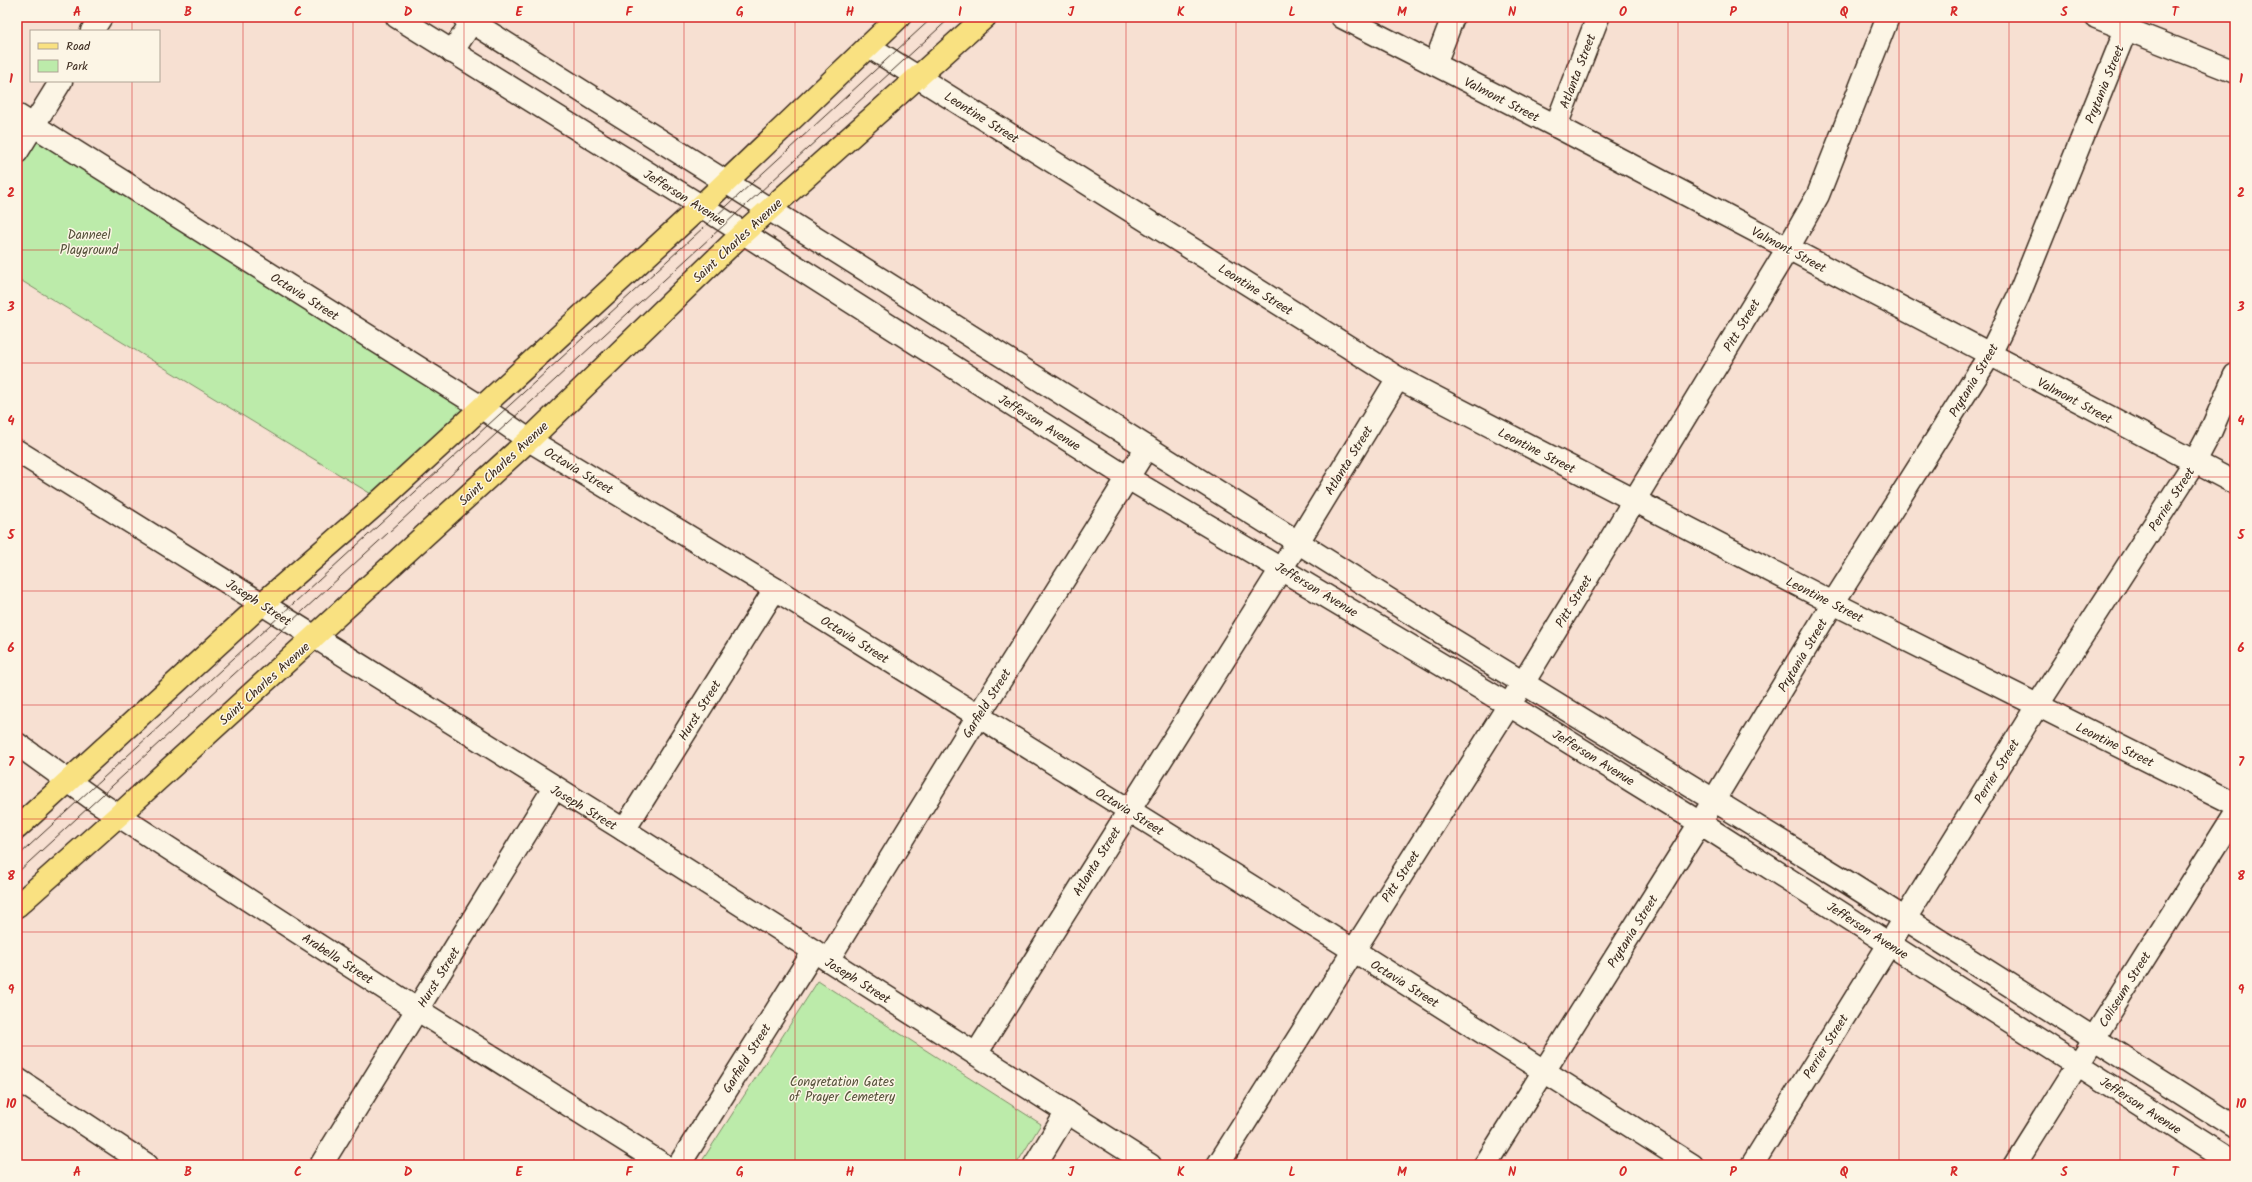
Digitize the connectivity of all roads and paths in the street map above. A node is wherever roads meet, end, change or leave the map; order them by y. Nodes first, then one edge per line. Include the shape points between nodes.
1 (101, 17) edge
2 (397, 17) edge
3 (899, 17) edge
4 (985, 17) edge
5 (1342, 17) edge
6 (1453, 17) edge
7 (1598, 17) edge
8 (1888, 17) edge
9 (2096, 17) edge
10 (470, 19) edge
11 (2128, 23) edge
12 (93, 30) edge
13 (868, 46) junction
14 (452, 52) junction
15 (1435, 64) junction
16 (2235, 72) edge
17 (919, 78) junction
18 (60, 82) edge
19 (25, 120) edge
20 (1556, 126) junction
21 (17, 152) edge
22 (725, 182) junction
23 (701, 206) junction
24 (770, 208) junction
25 (743, 233) junction
26 (1788, 248) junction
27 (1990, 356) junction
28 (2235, 376) edge
29 (1398, 378) junction
30 (2230, 404) edge
31 (481, 407) junction
32 (529, 440) junction
33 (1147, 447) junction
34 (17, 451) edge
35 (2194, 462) junction
36 (1128, 478) junction
37 (2235, 483) edge
38 (1634, 500) junction
39 (1298, 542) junction
40 (1281, 568) junction
41 (775, 589) junction
42 (263, 603) junction
43 (1833, 603) junction
44 (314, 638) junction
45 (1524, 683) junction
46 (1509, 705) junction
47 (2037, 706) junction
48 (978, 716) junction
49 (17, 744) edge
50 (68, 782) junction
51 (554, 788) junction
52 (1714, 800) junction
53 (2235, 804) edge
54 (1128, 810) junction
55 (2235, 814) edge
56 (119, 815) junction
57 (1700, 823) junction
58 (17, 828) edge
59 (624, 830) junction
60 (17, 906) edge
61 (1903, 919) junction
62 (1888, 943) junction
63 (1353, 950) junction
64 (821, 956) junction
65 (418, 1010) junction
66 (2093, 1038) junction
67 (976, 1054) junction
68 (2077, 1064) junction
69 (1545, 1071) junction
70 (17, 1079) edge
71 (1068, 1112) junction
72 (2235, 1128) edge
73 (147, 1165) edge
74 (321, 1165) edge
75 (664, 1165) edge
76 (679, 1165) edge
77 (1035, 1165) edge
78 (1150, 1165) edge
79 (1218, 1165) edge
80 (1485, 1165) edge
81 (1692, 1165) edge
82 (1752, 1165) edge
83 (2014, 1165) edge
84 (2235, 1165) edge

1 - 12 street
2 - 14 street, Jefferson Avenue
3 - 13 main road
4 - 17 main road, Saint Charles Avenue
5 - 15 street, Valmont Street
6 - 15 street
7 - 20 street, Atlanta Street
8 - 26 street, Pitt Street via 1818,195
9 - 11 street
10 - 14 street
10 - 22 street, Jefferson Avenue
11 - 16 street
11 - 27 street, Prytania Street via 2018,297
13 - 17 street, Leontine Street
13 - 22 main road
14 - 23 street, Jefferson Avenue
15 - 20 street, Valmont Street
17 - 24 main road, Saint Charles Avenue
17 - 29 street, Leontine Street
18 - 19 street
19 - 21 street
19 - 31 street, Octavia Street
20 - 26 street, Valmont Street
22 - 23 main road
22 - 24 street, Jefferson Avenue
23 - 25 street, Jefferson Avenue
23 - 31 main road
24 - 25 main road, Saint Charles Avenue
24 - 33 street, Jefferson Avenue
25 - 32 main road, Saint Charles Avenue
25 - 36 street, Jefferson Avenue
26 - 27 street, Valmont Street
26 - 38 street, Pitt Street
27 - 35 street, Valmont Street
27 - 43 street, Prytania Street
28 - 30 street, Perrier Street
29 - 38 street, Leontine Street
29 - 39 street, Atlanta Street
30 - 35 street, Perrier Street
31 - 32 street, Octavia Street
31 - 42 main road via 381,500
32 - 41 street, Octavia Street
32 - 44 main road, Saint Charles Avenue
33 - 36 street, Garfield Street
33 - 39 street, Jefferson Avenue
34 - 42 street, Joseph Street
35 - 37 street, Valmont Street
35 - 47 street, Perrier Street
36 - 40 street, Jefferson Avenue
36 - 48 street, Garfield Street
38 - 43 street, Leontine Street
38 - 45 street, Pitt Street
39 - 40 street, Atlanta Street
39 - 45 street, Jefferson Avenue
40 - 46 street, Jefferson Avenue
40 - 54 street, Atlanta Street
41 - 48 street, Octavia Street
41 - 59 street, Hurst Street
42 - 44 street, Joseph Street
42 - 50 main road
43 - 47 street, Leontine Street
43 - 52 street, Prytania Street
44 - 51 street, Joseph Street
44 - 56 main road, Saint Charles Avenue
45 - 46 street, Pitt Street
45 - 52 street, Jefferson Avenue
46 - 57 street, Jefferson Avenue
46 - 63 street, Pitt Street
47 - 53 street, Leontine Street
47 - 61 street, Perrier Street
48 - 54 street, Octavia Street
48 - 64 street, Garfield Street
49 - 50 street, Arabella Street
50 - 56 street, Arabella Street
50 - 58 main road
51 - 59 street, Joseph Street
51 - 65 street, Hurst Street
52 - 57 street, Prytania Street
52 - 61 street, Jefferson Avenue
54 - 63 street, Octavia Street
54 - 67 street, Atlanta Street
55 - 66 street, Coliseum Street
56 - 60 main road, Saint Charles Avenue
56 - 65 street, Arabella Street
57 - 62 street, Jefferson Avenue
57 - 69 street, Prytania Street
59 - 64 street, Joseph Street
61 - 62 street, Perrier Street
61 - 66 street, Jefferson Avenue
62 - 68 street, Jefferson Avenue
62 - 82 street, Perrier Street
63 - 69 street, Octavia Street
63 - 79 street, Pitt Street
64 - 67 street, Joseph Street
64 - 76 street, Garfield Street
65 - 74 street, Hurst Street
65 - 75 street, Arabella Street
66 - 68 street, Coliseum Street
66 - 72 street, Jefferson Avenue
67 - 71 street, Joseph Street
68 - 83 street, Coliseum Street
68 - 84 street, Jefferson Avenue
69 - 80 street, Prytania Street
69 - 81 street, Octavia Street
70 - 73 street
71 - 77 street
71 - 78 street, Joseph Street

